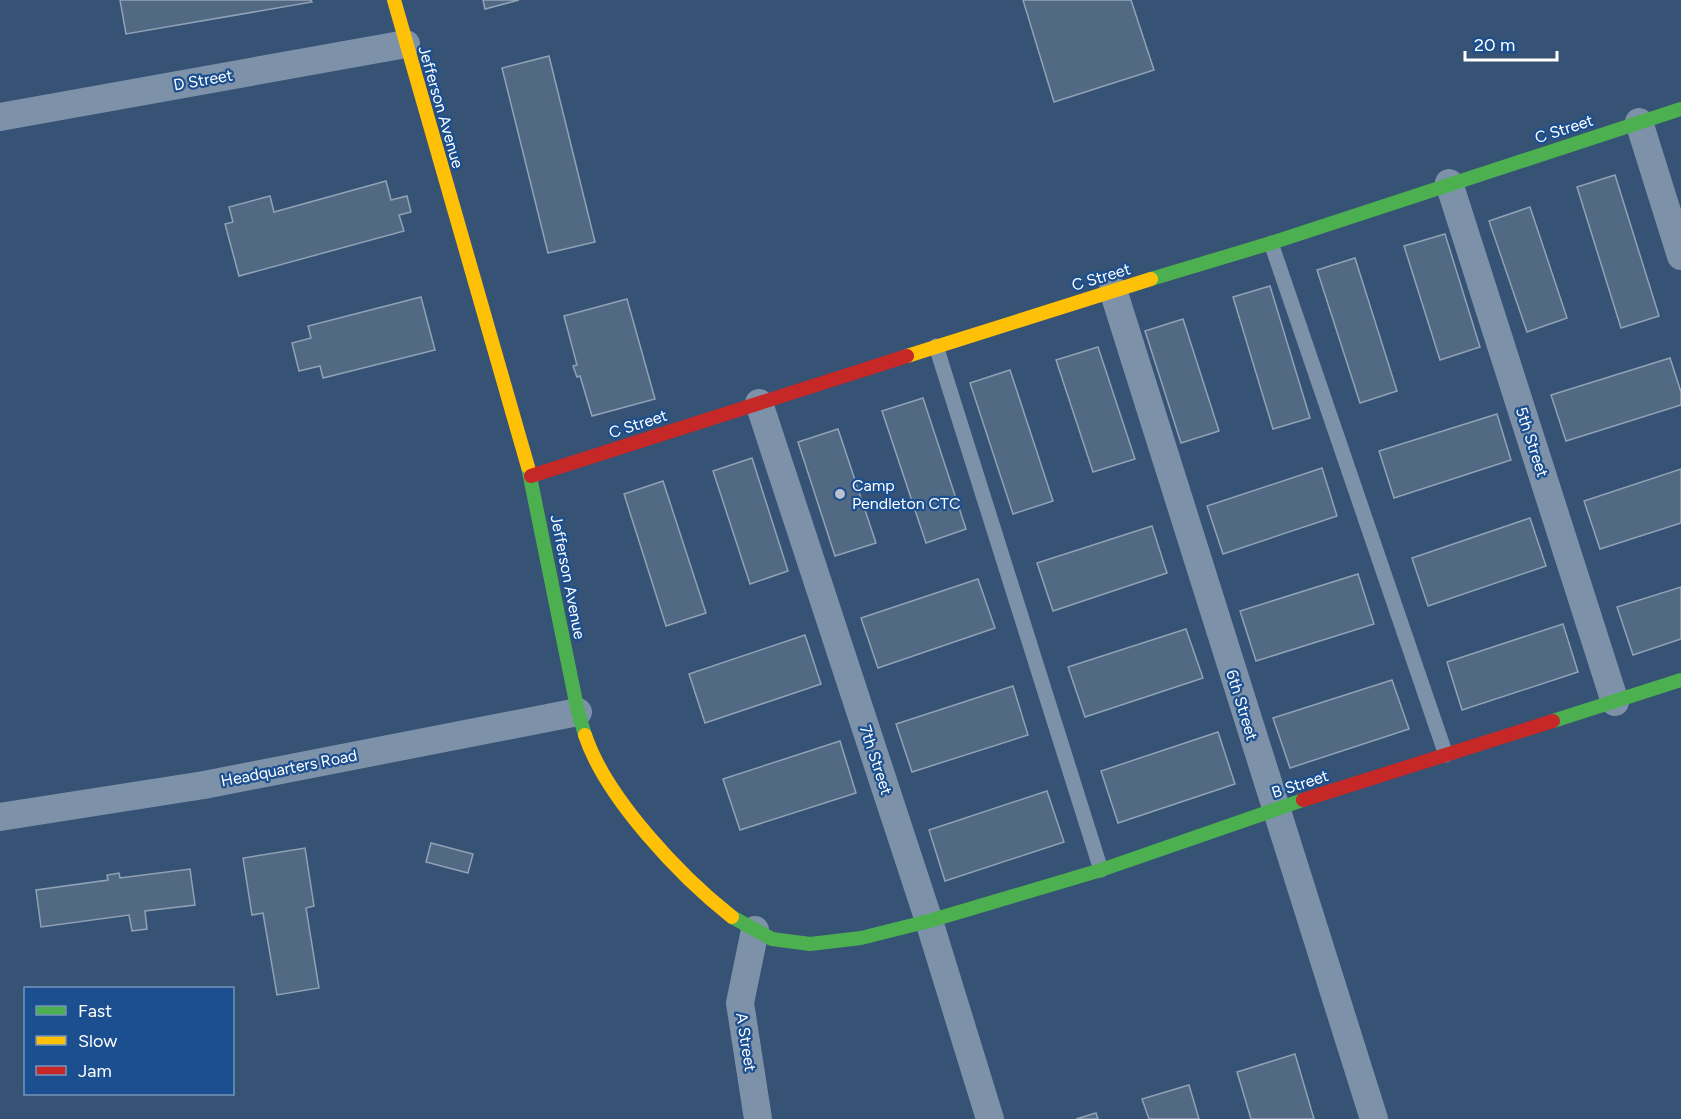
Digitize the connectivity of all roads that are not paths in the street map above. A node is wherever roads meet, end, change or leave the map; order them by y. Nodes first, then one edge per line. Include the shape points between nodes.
1 (394, 0) edge
2 (406, 44) junction
3 (1681, 109) edge
4 (0, 117) edge
5 (1639, 122) junction
6 (1449, 183) junction
7 (1271, 243) junction
8 (1681, 256) edge
9 (1113, 290) junction
10 (936, 346) junction
11 (759, 403) junction
12 (531, 476) junction
13 (1681, 680) edge
14 (1615, 702) junction
15 (578, 712) junction
16 (1446, 755) junction
17 (1275, 809) junction
18 (0, 817) edge
19 (1101, 870) junction
20 (929, 921) junction
21 (755, 930) junction
22 (758, 1119) edge
23 (990, 1119) edge
24 (1374, 1119) edge

1 - 2 street, Jefferson Avenue
2 - 4 street, D Street
2 - 12 street, Jefferson Avenue
3 - 5 street, C Street
5 - 6 street, C Street
5 - 8 street
6 - 7 street, C Street
6 - 14 street, 5th Street
7 - 9 street, C Street
7 - 16 lane
9 - 10 street, C Street
9 - 17 street, 6th Street
10 - 11 street, C Street
10 - 19 lane
11 - 12 street, C Street
11 - 20 street, 7th Street
12 - 15 street, Jefferson Avenue
13 - 14 street, B Street
14 - 16 street, B Street
15 - 18 street, Headquarters Road via 204,784
15 - 21 street, Jefferson Avenue via 593,759 629,814 708,898
16 - 17 street, B Street
17 - 19 street, B Street
17 - 24 street, 6th Street
19 - 20 street, B Street
20 - 21 street, Jefferson Avenue via 861,938 810,944 772,939
20 - 23 street, 7th Street
21 - 22 street, A Street via 740,1003

